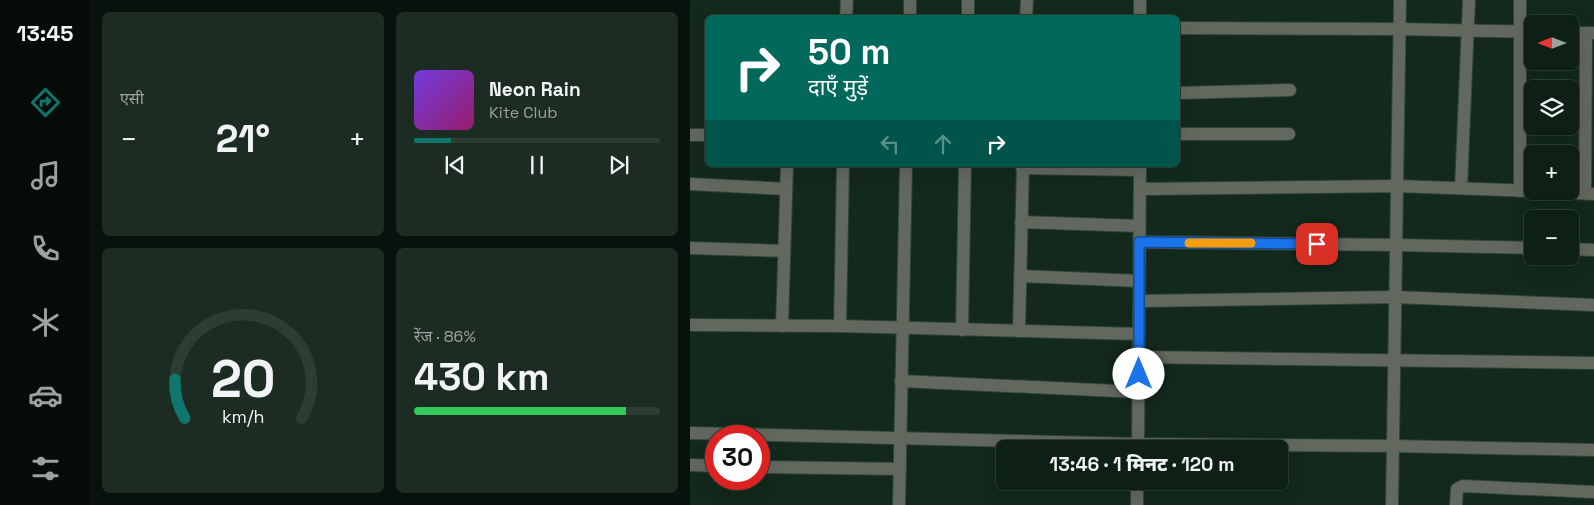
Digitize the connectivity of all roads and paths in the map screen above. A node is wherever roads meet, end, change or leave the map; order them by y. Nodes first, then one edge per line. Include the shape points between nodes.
1 (847, 0) edge
2 (910, 0) edge
3 (968, 0) edge
4 (1027, 0) edge
5 (1140, 0) edge
6 (1400, 0) edge
7 (1469, 0) edge
8 (1520, 0) edge
9 (846, 15) edge
10 (910, 15) edge
11 (968, 15) edge
12 (1026, 15) edge
13 (1140, 15) edge
14 (1524, 21) edge
15 (1180, 28) edge
16 (1400, 29) junction
17 (1469, 31) junction
18 (1524, 32) edge
19 (1590, 33) edge
20 (1527, 70) edge
21 (1290, 90) dead end
22 (1180, 93) edge
23 (1180, 134) edge
24 (1289, 134) dead end
25 (690, 135) edge
26 (705, 135) edge
27 (1528, 145) edge
28 (787, 167) edge
29 (843, 167) edge
30 (906, 167) edge
31 (965, 167) edge
32 (1022, 167) edge
33 (1140, 168) edge
34 (690, 184) edge
35 (1397, 186) junction
36 (1461, 188) junction
37 (1140, 189) junction
38 (786, 190) junction
39 (1524, 191) edge
40 (1590, 193) edge
41 (1021, 222) junction
42 (1139, 226) junction
43 (1139, 242) junction
44 (1396, 245) junction
45 (690, 248) edge
46 (1524, 248) edge
47 (1579, 250) edge
48 (1594, 250) edge
49 (784, 251) junction
50 (1020, 276) junction
51 (1139, 282) junction
52 (1395, 297) junction
53 (1139, 301) junction
54 (1594, 305) edge
55 (690, 325) edge
56 (782, 326) junction
57 (840, 326) junction
58 (903, 328) junction
59 (962, 330) junction
60 (1019, 331) junction
61 (1139, 334) junction
62 (1139, 357) junction
63 (1394, 361) junction
64 (1594, 362) edge
65 (901, 381) junction
66 (1139, 392) junction
67 (690, 433) edge
68 (900, 438) junction
69 (1138, 440) edge
70 (996, 441) edge
71 (1288, 446) edge
72 (1393, 446) junction
73 (1594, 450) edge
74 (690, 465) edge
75 (705, 466) edge
76 (770, 467) edge
77 (900, 469) junction
78 (1137, 490) edge
79 (1562, 492) junction
80 (1594, 492) edge
81 (899, 505) edge
82 (1137, 505) edge
83 (1392, 505) edge
84 (1456, 505) edge
85 (1562, 505) edge

1 - 9 street
2 - 10 street
3 - 11 street
4 - 12 street
5 - 13 street
6 - 16 street
7 - 17 street
8 - 14 street
15 - 16 street
16 - 17 street
16 - 35 street
17 - 18 street
17 - 36 street
19 - 40 street
20 - 27 street
21 - 22 street
23 - 24 street
25 - 26 street
28 - 38 street
29 - 57 street
30 - 58 street
31 - 59 street
32 - 33 street
32 - 41 street
33 - 37 street
34 - 38 street
35 - 36 street
35 - 37 street
35 - 44 street
36 - 39 street
37 - 42 street
38 - 49 street
41 - 42 street
41 - 50 street
42 - 43 street
43 - 44 street
43 - 51 street
44 - 46 street
44 - 52 street
45 - 49 street
47 - 48 street
49 - 56 street
50 - 51 street
50 - 60 street
51 - 53 street
52 - 53 street
52 - 54 street
52 - 63 street
53 - 61 street
55 - 56 street
56 - 57 street
57 - 58 street
58 - 59 street
58 - 65 street
59 - 60 street
60 - 61 street
61 - 62 street
62 - 63 street
62 - 66 street
63 - 64 street
63 - 72 street
65 - 66 street
65 - 68 street
66 - 69 street
67 - 68 street
68 - 70 street
68 - 77 street
71 - 72 street
72 - 73 street
72 - 83 street
74 - 75 street
76 - 77 street
77 - 81 street
78 - 82 street
79 - 80 street
79 - 84 street via 1463,486 1458,489
79 - 85 street

